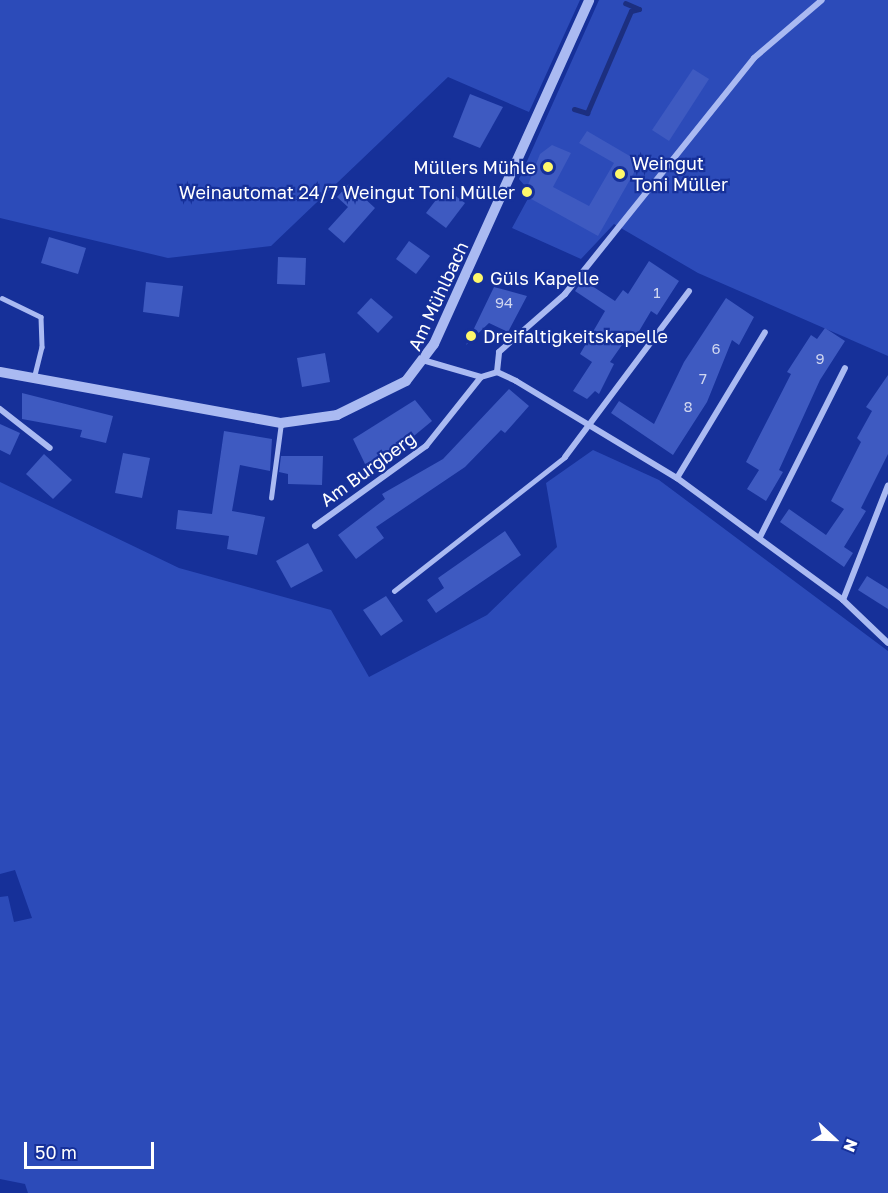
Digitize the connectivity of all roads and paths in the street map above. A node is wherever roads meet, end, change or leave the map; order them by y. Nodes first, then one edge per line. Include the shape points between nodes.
1 (589, 0) edge
2 (822, 0) edge
3 (689, 291) dead end
4 (2, 298) dead end
5 (765, 332) dead end
6 (426, 360) junction
7 (845, 368) dead end
8 (0, 372) edge
9 (496, 372) junction
10 (481, 377) junction
11 (34, 379) junction
12 (0, 409) edge
13 (281, 423) junction
14 (590, 425) junction
15 (50, 448) dead end
16 (565, 457) joint
17 (677, 477) junction
18 (888, 486) edge
19 (271, 498) dead end
20 (315, 526) dead end
21 (760, 537) junction
22 (394, 591) dead end
23 (843, 600) junction
24 (888, 643) edge

1 - 6 street, Am Mühlbach
2 - 9 street via 754,58 565,294 499,352
3 - 14 street
4 - 11 lane via 41,316 42,347
5 - 17 street
6 - 10 street
6 - 13 street, Am Mühlbach via 406,381 337,415
7 - 21 street
8 - 11 street, Am Mühlbach
9 - 10 street
9 - 14 street
10 - 20 street, Am Burgberg via 426,446
11 - 13 street, Am Mühlbach
12 - 15 street
13 - 19 lane
14 - 16 street
14 - 17 street
16 - 22 lane
17 - 21 street
18 - 23 street
21 - 23 street
23 - 24 street

